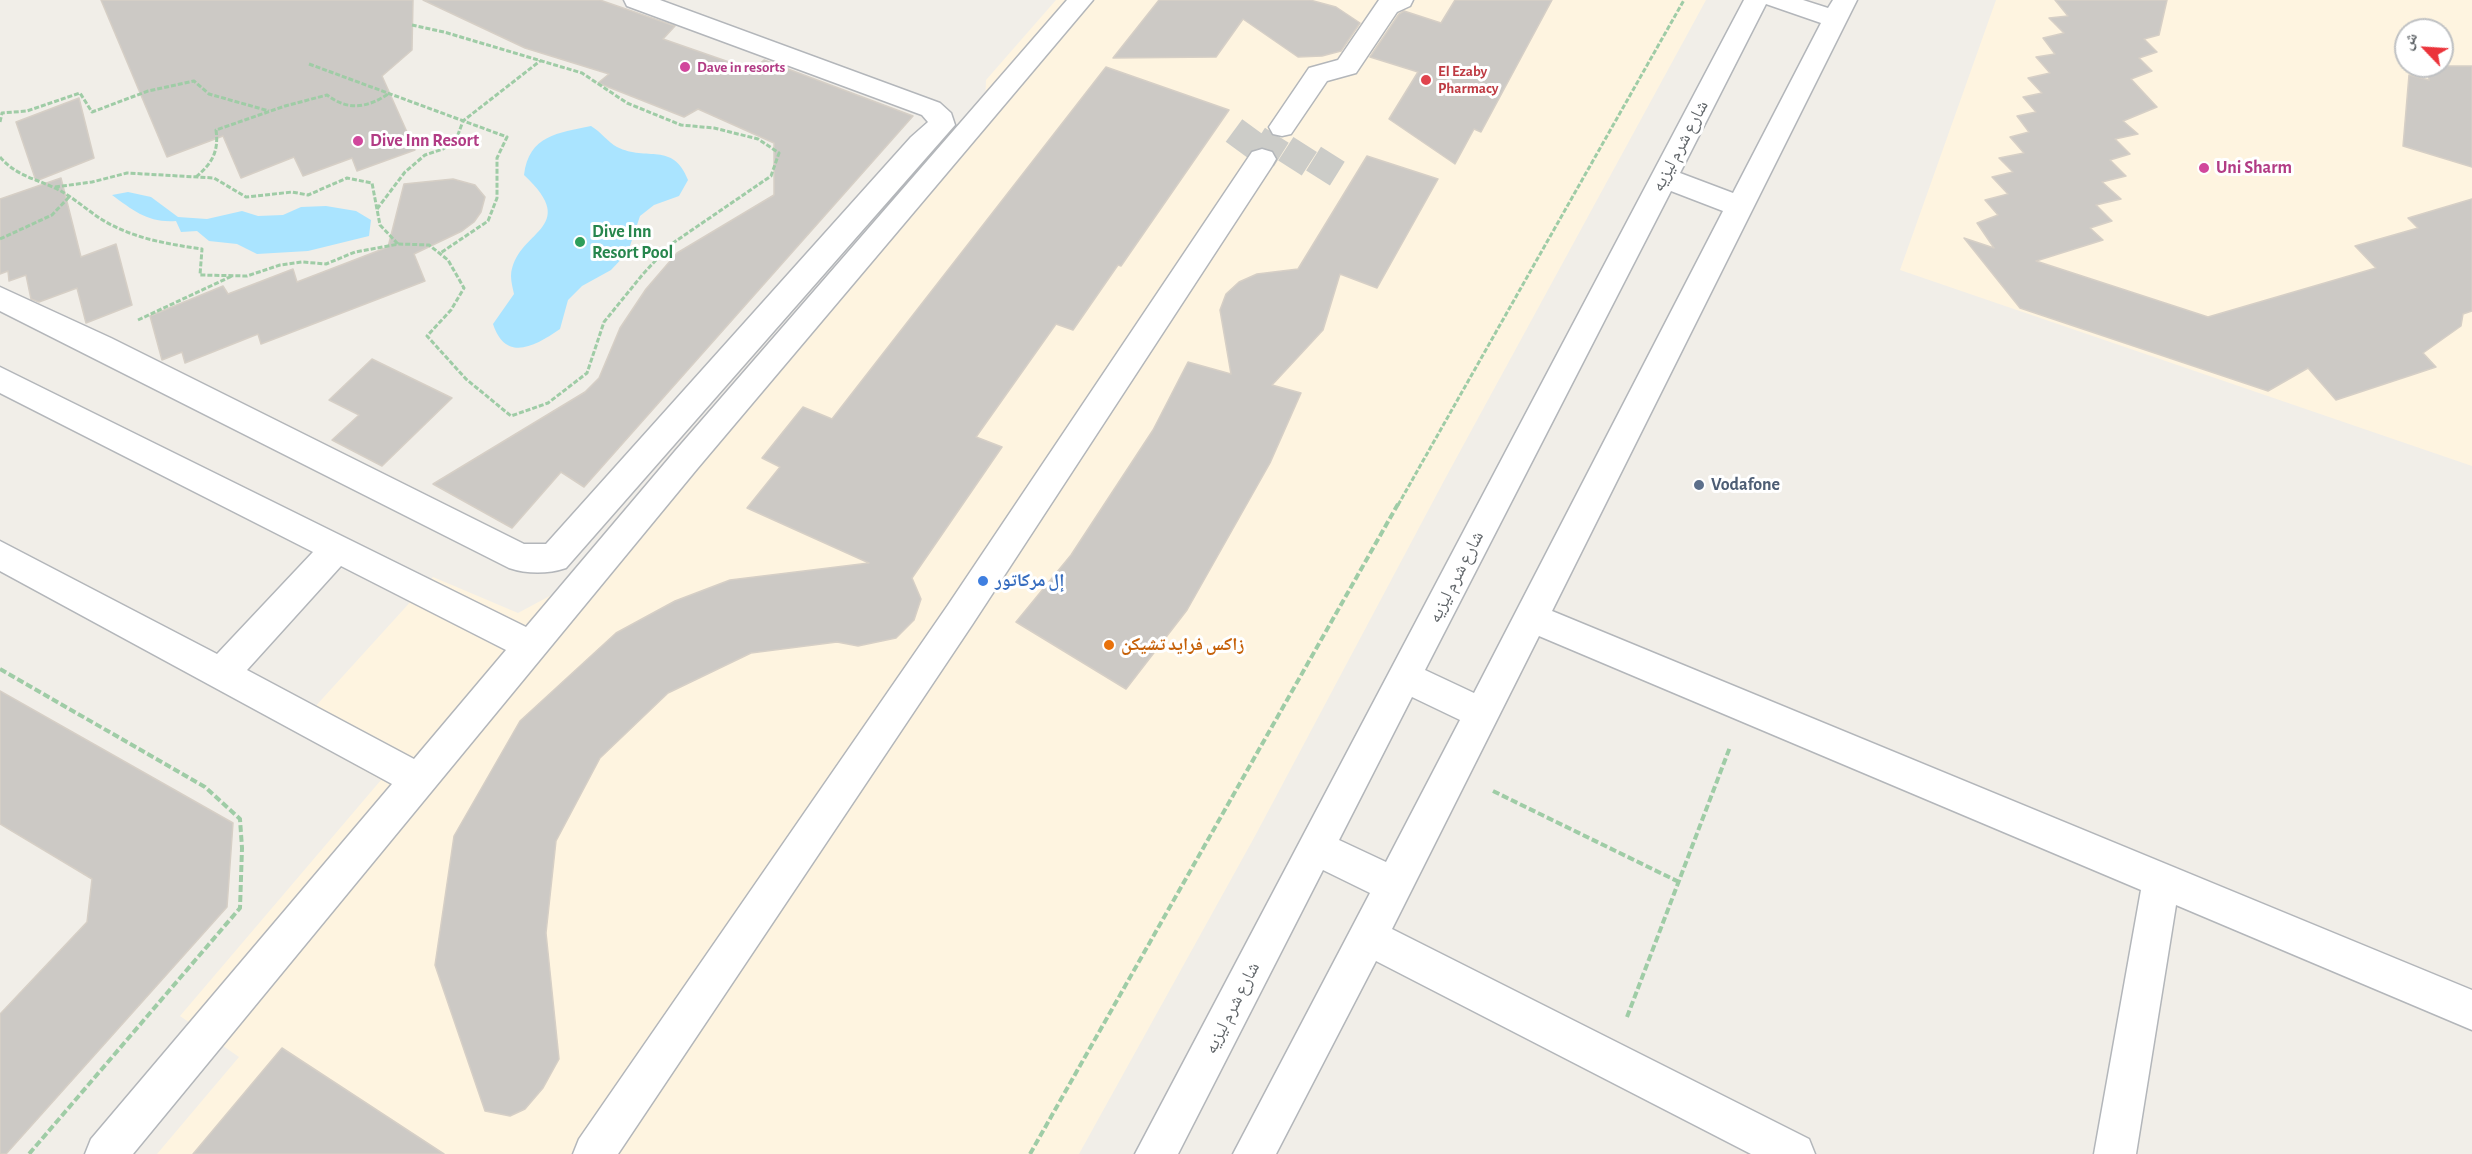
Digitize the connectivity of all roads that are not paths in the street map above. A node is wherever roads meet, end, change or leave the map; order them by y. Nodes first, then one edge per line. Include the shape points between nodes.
1 (636, 0) edge
2 (1081, 0) edge
3 (1401, 0) edge
4 (1756, 0) edge
5 (1776, 0) edge
6 (1840, 10) edge
7 (1282, 127) tunnel mouth
8 (1262, 159) tunnel mouth
9 (1663, 177) junction
10 (1739, 206) junction
11 (0, 298) edge
12 (0, 379) edge
13 (337, 548) junction
14 (0, 555) edge
15 (1530, 617) junction
16 (531, 646) junction
17 (221, 674) junction
18 (1404, 677) junction
19 (1481, 713) junction
20 (419, 780) junction
21 (1315, 847) junction
22 (2161, 880) junction
23 (1394, 885) junction
24 (1368, 937) junction
25 (2472, 1010) edge
26 (106, 1154) edge
27 (594, 1154) edge
28 (1156, 1154) edge
29 (1254, 1154) edge
30 (1794, 1154) edge
31 (2115, 1154) edge

1 - 11 street via 931,109 942,125 554,558 521,558
2 - 16 street
3 - 7 street via 1388,6 1347,67 1318,74
4 - 9 street, شارع شرم ليزيه
5 - 6 street
6 - 10 street
8 - 27 street via 960,615
9 - 10 street
9 - 18 street, شارع شرم ليزيه
10 - 15 street
12 - 13 street
13 - 16 street
13 - 17 street
14 - 17 street
15 - 19 street
15 - 22 street
16 - 20 street
17 - 20 street
18 - 19 street
18 - 21 street, شارع شرم ليزيه
19 - 23 street
20 - 26 street
21 - 23 street
21 - 28 street, شارع شرم ليزيه
22 - 25 street
22 - 31 street
23 - 24 street
24 - 29 street
24 - 30 street

